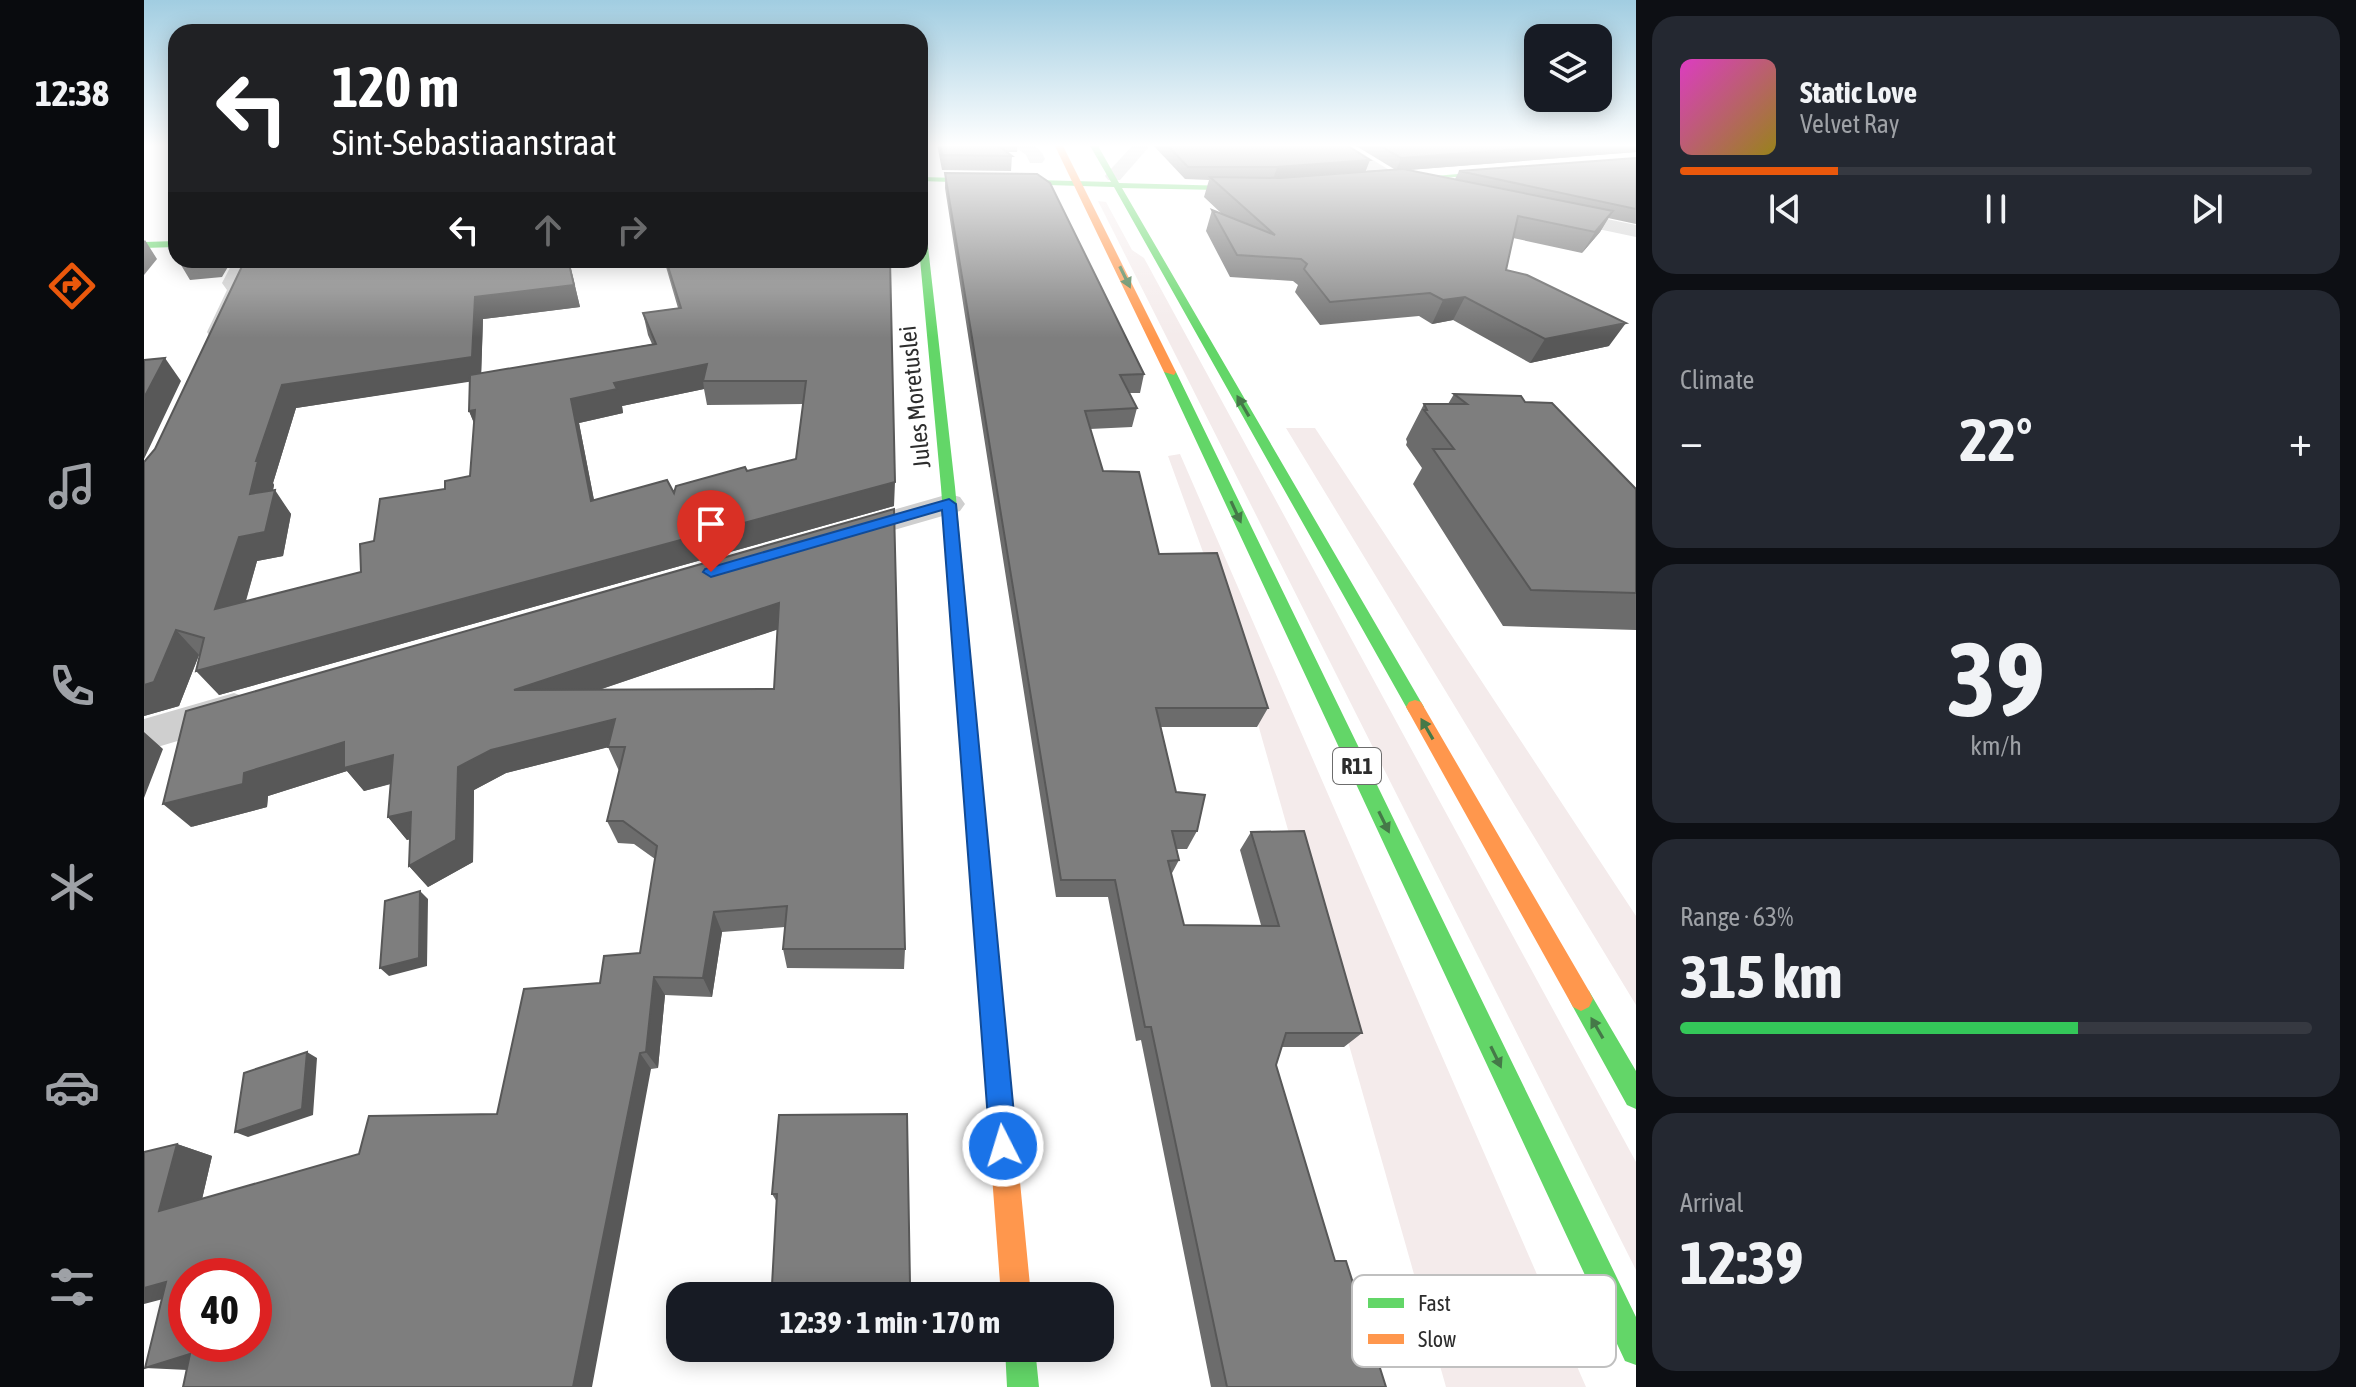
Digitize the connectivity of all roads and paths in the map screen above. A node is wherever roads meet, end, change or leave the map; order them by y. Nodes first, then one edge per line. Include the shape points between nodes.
1 (1092, 209) edge
2 (1132, 209) edge
3 (1531, 209) edge
4 (1636, 231) edge
5 (168, 244) edge
6 (144, 245) edge
7 (241, 268) edge
8 (926, 268) edge
9 (205, 362) edge
10 (949, 504) junction
11 (813, 543) edge
12 (266, 700) edge
13 (144, 735) edge
14 (1636, 1096) edge
15 (1600, 1275) edge
16 (1015, 1282) edge
17 (1616, 1308) edge
18 (1636, 1350) edge
19 (1021, 1362) edge
20 (1023, 1387) edge

1 -> 15 main road, R11
14 -> 2 main road
3 - 4 street
5 - 6 main road
7 - 9 street via 233,283 238,290
8 - 10 main road, Jules Moretuslei
10 - 11 street
10 - 16 main road, Jules Moretuslei
12 - 13 street
17 -> 18 main road, R11
19 - 20 main road

